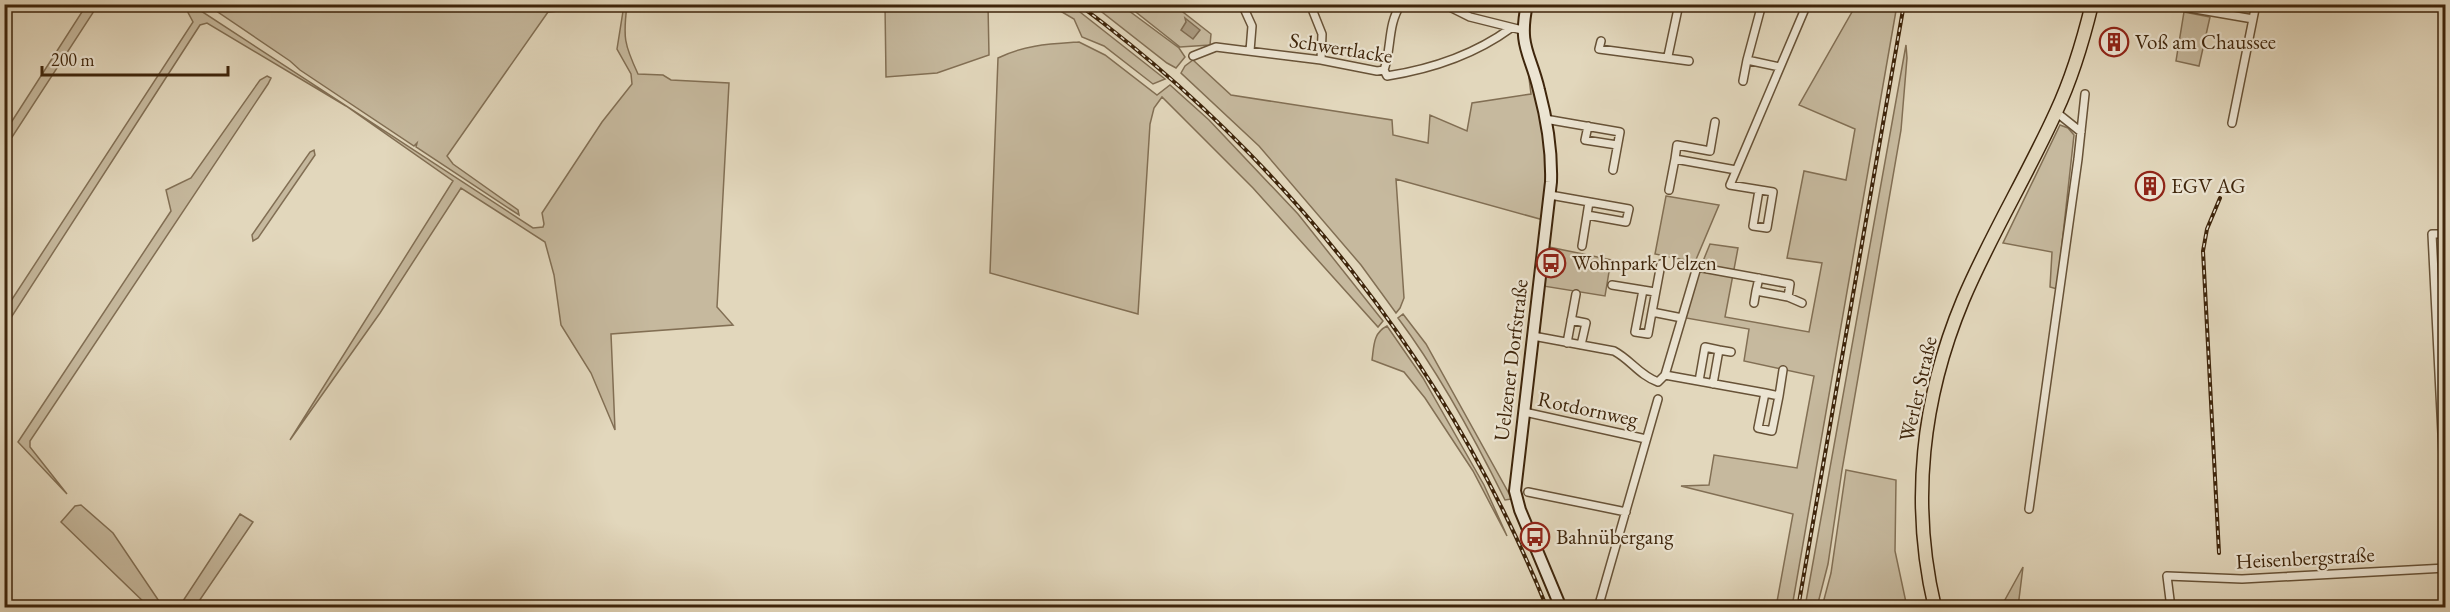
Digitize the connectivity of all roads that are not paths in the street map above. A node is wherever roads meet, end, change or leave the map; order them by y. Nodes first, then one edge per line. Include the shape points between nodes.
1 (1242, 4) edge
2 (1310, 4) edge
3 (1401, 4) edge
4 (1444, 4) edge
5 (1527, 4) edge
6 (1679, 4) edge
7 (1762, 4) edge
8 (1807, 4) edge
9 (2092, 4) edge
10 (2166, 4) edge
11 (2256, 4) edge
12 (2253, 20) junction
13 (1517, 29) junction
14 (1600, 48) dead end
15 (1250, 51) junction
16 (1193, 56) dead end
17 (1668, 57) junction
18 (1321, 60) junction
19 (1748, 60) junction
20 (1689, 61) dead end
21 (1780, 68) junction
22 (1384, 70) junction
23 (1743, 81) dead end
24 (2085, 94) dead end
25 (2056, 112) junction
26 (1545, 119) junction
27 (1715, 122) dead end
28 (2232, 123) dead end
29 (1588, 126) junction
30 (2081, 132) junction
31 (1617, 146) junction
32 (1710, 151) junction
33 (1675, 159) junction
34 (1707, 165) junction
35 (1613, 170) dead end
36 (1736, 170) junction
37 (1669, 190) dead end
38 (1759, 190) junction
39 (1550, 195) junction
40 (1589, 202) junction
41 (1587, 215) junction
42 (2445, 234) edge
43 (1582, 246) dead end
44 (1660, 264) dead end
45 (1759, 278) junction
46 (1612, 285) dead end
47 (1642, 290) junction
48 (1756, 291) junction
49 (1655, 292) junction
50 (1576, 294) dead end
51 (1788, 297) junction
52 (1754, 303) dead end
53 (1802, 303) dead end
54 (1652, 312) junction
55 (1682, 318) junction
56 (1571, 320) junction
57 (1533, 336) junction
58 (1567, 343) junction
59 (1581, 345) junction
60 (1719, 350) junction
61 (1731, 352) dead end
62 (1783, 370) dead end
63 (1665, 375) junction
64 (1699, 381) junction
65 (1713, 384) junction
66 (1765, 393) junction
67 (1779, 396) junction
68 (1658, 399) dead end
69 (1524, 412) junction
70 (1646, 439) junction
71 (1528, 492) dead end
72 (2029, 509) dead end
73 (1626, 513) junction
74 (2445, 513) edge
75 (2445, 568) edge
76 (1562, 608) edge
77 (1598, 608) edge
78 (1935, 608) edge
79 (2171, 608) edge

1 - 15 street via 1252,26
2 - 18 street via 1323,34
3 - 22 street via 1392,24
4 - 13 street via 1470,17
5 - 13 street, Uelzener Dorfstraße
6 - 17 street
7 - 19 street
8 - 21 street
9 - 25 main road
10 - 12 street
11 - 12 street
12 - 28 street
13 - 22 street, Schwertlacke via 1437,66 1387,76
13 - 26 street, Uelzener Dorfstraße via 1537,80
14 - 17 street
15 - 16 street, Schwertlacke via 1216,47
15 - 18 street, Schwertlacke
17 - 20 street
18 - 22 street, Schwertlacke
19 - 21 street
19 - 23 street
21 - 36 street
24 - 30 street
25 - 30 street
25 - 78 main road, Werler Straße via 1963,298 1930,404 1921,495 1926,560
26 - 29 street
26 - 39 street, Uelzener Dorfstraße via 1551,161
27 - 32 street
29 - 31 street via 1620,132
29 - 31 street via 1585,140
30 - 72 street
31 - 35 street
32 - 33 street via 1677,145
32 - 34 street
33 - 34 street
33 - 37 street
34 - 36 street
36 - 38 street via 1730,185
38 - 38 street via 1753,226 1767,228 1773,192
39 - 40 street
39 - 57 street, Uelzener Dorfstraße
40 - 41 street
40 - 41 street via 1629,209 1628,216 1626,222
41 - 43 street
42 - 74 street via 2432,234
44 - 49 street
45 - 48 street
45 - 51 street via 1790,284
45 - 55 street via 1697,267
46 - 47 street
47 - 49 street
47 - 54 street via 1635,332 1648,334
48 - 51 street
48 - 52 street
49 - 54 street
50 - 56 street
51 - 53 street
54 - 55 street
55 - 63 street
56 - 58 street
56 - 59 street via 1586,323
57 - 58 street
57 - 69 street, Uelzener Dorfstraße
58 - 59 street
59 - 63 street via 1614,351 1646,378 1658,382
60 - 61 street
60 - 64 street via 1706,347
60 - 65 street
62 - 67 street
63 - 64 street
64 - 65 street
65 - 66 street
66 - 67 street
66 - 67 street via 1758,429 1772,431
68 - 70 street
69 - 70 street, Rotdornweg
69 - 76 street, Uelzener Dorfstraße via 1516,498
70 - 73 street
71 - 73 street
73 - 77 street
75 - 79 street, Heisenbergstraße via 2242,579 2167,576

